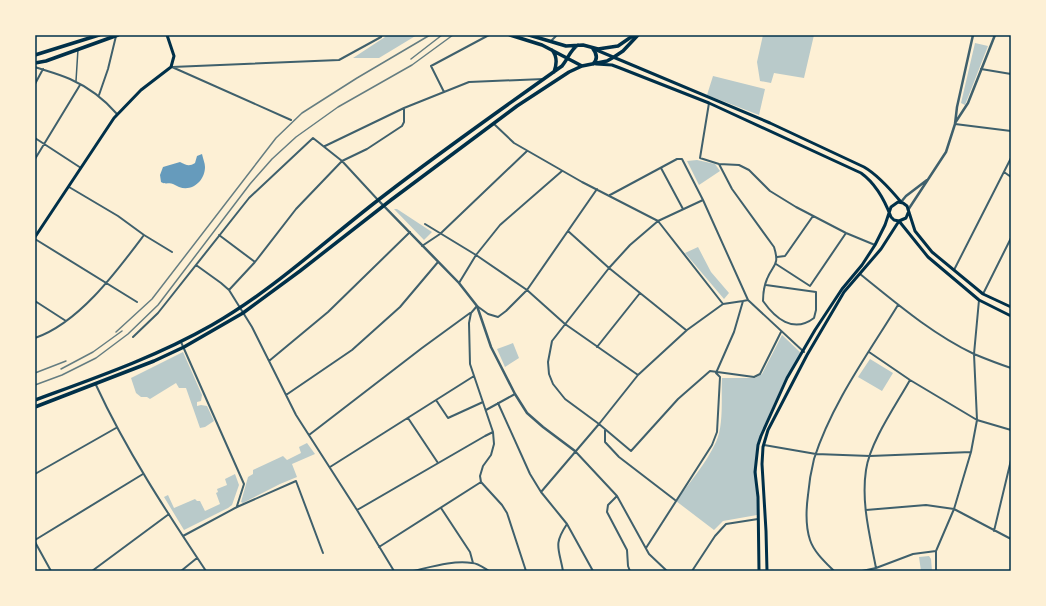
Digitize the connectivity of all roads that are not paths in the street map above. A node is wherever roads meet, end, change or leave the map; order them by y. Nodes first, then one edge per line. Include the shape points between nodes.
1 (99, 35) edge
2 (117, 35) edge
3 (167, 35) edge
4 (382, 35) edge
5 (489, 35) edge
6 (510, 35) edge
7 (530, 35) edge
8 (557, 35) edge
9 (634, 35) edge
10 (638, 35) edge
11 (972, 35) edge
12 (995, 35) edge
13 (550, 42) junction
14 (578, 46) junction
15 (551, 49) junction
16 (593, 49) junction
17 (78, 50) junction
18 (35, 55) edge
19 (614, 57) junction
20 (568, 59) junction
21 (35, 63) edge
22 (592, 64) junction
23 (582, 66) junction
24 (35, 67) edge
25 (170, 67) junction
26 (43, 69) junction
27 (981, 69) junction
28 (554, 72) junction
29 (1011, 74) edge
30 (544, 79) junction
31 (76, 81) junction
32 (35, 84) edge
33 (80, 85) junction
34 (444, 92) junction
35 (99, 95) junction
36 (709, 103) junction
37 (404, 108) junction
38 (117, 114) junction
39 (292, 120) dead end
40 (494, 123) junction
41 (955, 124) junction
42 (1011, 131) edge
43 (35, 138) edge
44 (45, 144) junction
45 (325, 146) junction
46 (527, 151) junction
47 (1011, 158) edge
48 (35, 159) edge
49 (342, 162) junction
50 (718, 164) junction
51 (81, 168) junction
52 (662, 168) junction
53 (562, 171) junction
54 (1004, 172) junction
55 (1011, 177) edge
56 (929, 178) junction
57 (69, 187) junction
58 (597, 190) junction
59 (610, 195) junction
60 (378, 200) junction
61 (703, 200) junction
62 (901, 202) junction
63 (384, 206) junction
64 (683, 209) junction
65 (908, 210) junction
66 (890, 212) junction
67 (813, 216) junction
68 (658, 221) junction
69 (899, 221) junction
70 (425, 224) dead end
71 (568, 231) junction
72 (36, 232) edge
73 (410, 232) junction
74 (846, 233) junction
75 (440, 234) junction
76 (144, 235) junction
77 (219, 236) junction
78 (35, 238) edge
79 (1011, 238) edge
80 (875, 245) junction
81 (422, 246) junction
82 (880, 249) junction
83 (172, 252) dead end
84 (476, 256) junction
85 (777, 257) junction
86 (255, 262) junction
87 (438, 262) junction
88 (776, 264) junction
89 (196, 265) junction
90 (609, 268) junction
91 (954, 270) junction
92 (860, 274) junction
93 (106, 282) junction
94 (459, 283) junction
95 (766, 285) junction
96 (229, 290) junction
97 (527, 290) junction
98 (640, 293) junction
99 (983, 294) junction
100 (748, 300) junction
101 (979, 300) junction
102 (35, 301) edge
103 (137, 302) dead end
104 (743, 302) junction
105 (723, 304) junction
106 (898, 305) junction
107 (477, 306) junction
108 (1011, 307) edge
109 (239, 308) junction
110 (243, 313) junction
111 (471, 313) junction
112 (1011, 316) edge
113 (66, 321) junction
114 (565, 324) junction
115 (687, 330) junction
116 (781, 332) junction
117 (133, 337) dead end
118 (35, 338) edge
119 (181, 342) junction
120 (184, 347) junction
121 (597, 347) junction
122 (804, 352) junction
123 (869, 352) junction
124 (974, 354) junction
125 (269, 361) junction
126 (1011, 368) edge
127 (716, 372) junction
128 (638, 374) junction
129 (474, 376) junction
130 (910, 380) junction
131 (95, 384) junction
132 (514, 394) junction
133 (286, 395) junction
134 (35, 400) edge
135 (436, 400) junction
136 (483, 402) junction
137 (498, 403) junction
138 (35, 407) edge
139 (486, 410) junction
140 (408, 418) junction
141 (977, 420) junction
142 (599, 424) junction
143 (116, 428) junction
144 (605, 429) junction
145 (1011, 430) edge
146 (493, 432) junction
147 (309, 435) junction
148 (764, 445) junction
149 (575, 451) junction
150 (971, 452) junction
151 (816, 454) junction
152 (870, 456) junction
153 (1011, 460) edge
154 (438, 463) junction
155 (330, 467) junction
156 (35, 474) edge
157 (143, 474) junction
158 (482, 482) junction
159 (541, 492) junction
160 (617, 496) junction
161 (675, 500) junction
162 (237, 507) junction
163 (441, 508) junction
164 (954, 509) junction
165 (357, 510) junction
166 (866, 510) junction
167 (168, 514) junction
168 (758, 520) junction
169 (567, 524) junction
170 (994, 531) junction
171 (183, 536) junction
172 (1011, 539) edge
173 (35, 541) edge
174 (379, 546) junction
175 (646, 548) junction
176 (936, 551) junction
177 (323, 553) dead end
178 (197, 558) junction
179 (472, 563) junction
180 (876, 568) junction
181 (759, 570) edge
182 (51, 571) edge
183 (92, 571) edge
184 (181, 571) edge
185 (206, 571) edge
186 (394, 571) edge
187 (413, 571) edge
188 (489, 571) edge
189 (526, 571) edge
190 (563, 571) edge
191 (593, 571) edge
192 (630, 571) edge
193 (666, 571) edge
194 (692, 571) edge
195 (767, 571) edge
196 (834, 571) edge
197 (837, 571) edge
198 (862, 571) edge
199 (936, 571) edge

1 - 18 main road
2 - 17 main road
2 - 35 street
3 - 25 main road via 174,56
4 - 25 street via 339,60
5 - 34 street via 431,66
6 - 15 main road
7 - 13 main road
8 - 13 street
9 - 16 main road via 613,48
10 - 19 main road
11 - 41 street via 956,107
12 - 27 street
13 - 14 main road
14 - 16 main road
14 - 20 main road via 571,51
15 - 20 main road
15 - 28 main road via 556,58
16 - 19 main road
16 - 22 main road via 596,58
17 - 21 main road
17 - 31 street
19 - 22 main road
19 - 62 main road via 770,123 864,167
20 - 23 main road
20 - 28 main road
22 - 23 main road
22 - 36 main road via 612,65
23 - 40 main road via 557,79
24 - 26 street
25 - 38 main road via 141,90
25 - 39 street
26 - 31 street
26 - 32 street
27 - 29 street
27 - 41 street via 968,103
28 - 30 main road
30 - 34 street via 469,82
30 - 60 main road
31 - 33 street
33 - 35 street
33 - 44 street
34 - 37 street
35 - 38 street
36 - 50 street via 700,158
36 - 66 main road via 862,173 869,179
37 - 45 street
37 - 49 street via 404,122 398,130
38 - 51 main road
40 - 46 street via 514,143
40 - 63 main road
41 - 42 street
41 - 56 street via 946,152
43 - 44 street
44 - 48 street
44 - 51 street
45 - 49 street
45 - 77 street via 313,138 249,198
46 - 53 street
46 - 75 street
47 - 54 street
49 - 60 street
49 - 86 street via 296,209
50 - 67 street via 739,165 749,170 770,191
50 - 85 street via 732,189 774,248
51 - 57 main road
52 - 59 street
52 - 61 street via 682,159
52 - 64 street
53 - 58 street
53 - 84 street via 500,225
54 - 55 street
54 - 91 street
56 - 62 street
56 - 65 street
57 - 72 main road
57 - 76 street
58 - 59 street
58 - 71 street
59 - 68 street
60 - 63 street
60 - 109 main road
61 - 64 street
61 - 100 street
62 - 65 main road
62 - 66 main road via 893,205
63 - 73 street
63 - 110 main road
64 - 68 street
65 - 69 main road via 906,218
65 - 91 main road via 915,230 932,252
66 - 69 main road via 893,219
66 - 80 main road
67 - 74 street
67 - 85 street via 785,256
68 - 90 street via 630,245
68 - 105 street
69 - 82 main road
69 - 101 main road via 928,257
70 - 75 street
71 - 90 street
71 - 97 street
72 - 78 main road
73 - 81 street
73 - 125 street via 328,312
74 - 80 street
74 - 88 street via 810,286
75 - 81 street
75 - 84 street
76 - 83 street
76 - 93 street via 122,266
77 - 86 street
77 - 89 street
78 - 93 street
79 - 99 street
80 - 82 main road
80 - 122 main road via 842,289
81 - 87 street
82 - 92 main road
84 - 94 street
84 - 97 street
85 - 88 street
86 - 96 street
87 - 94 street
87 - 133 street via 400,307 352,350
88 - 95 street
89 - 96 street
89 - 117 street via 158,313
90 - 98 street
90 - 114 street
91 - 99 main road
92 - 106 street
92 - 148 main road via 844,292 807,354 768,430
93 - 103 street
93 - 113 street via 87,304
94 - 107 street
95 - 95 street via 816,292 814,318 808,323 797,325 781,320 762,301
96 - 109 street
97 - 107 street via 498,317
97 - 114 street
98 - 115 street
98 - 121 street
99 - 108 main road
100 - 104 street
100 - 116 street
101 - 112 main road
101 - 124 street
102 - 113 street
104 - 105 street
104 - 127 street via 734,332
105 - 115 street
106 - 123 street
106 - 124 street via 940,335
107 - 111 street
107 - 132 street via 491,347
109 - 110 street
109 - 119 main road
110 - 120 main road
110 - 125 street
111 - 129 street via 470,364
111 - 147 street
113 - 118 street
114 - 121 street
114 - 142 street via 552,341 548,374 565,399
115 - 128 street
116 - 122 street
116 - 127 street via 760,374 754,377
119 - 120 street
119 - 134 main road
120 - 131 main road
120 - 162 street via 244,484
121 - 128 street
122 - 168 main road via 783,388 758,445 755,472
123 - 130 street
123 - 151 street via 843,394
124 - 126 street
124 - 141 street
125 - 133 street
127 - 144 street via 710,371 678,399 631,451
127 - 161 street via 720,377 717,432 712,445
128 - 142 street
129 - 135 street
129 - 136 street
130 - 141 street
130 - 152 street via 881,430
131 - 138 main road
131 - 143 street
132 - 137 street
132 - 149 street via 527,413
133 - 147 street
135 - 136 street via 448,418
135 - 140 street
136 - 139 street
137 - 139 street
137 - 159 street via 530,474
139 - 146 street
140 - 154 street
140 - 155 street
141 - 145 street
141 - 150 street
142 - 144 street
142 - 149 street
143 - 156 street
143 - 157 street
144 - 161 street via 605,442 619,457
146 - 154 street
146 - 158 street via 494,444 491,455 483,466 480,476
147 - 155 street
148 - 151 street
148 - 195 main road via 762,464
149 - 159 street
149 - 160 street
150 - 152 street
150 - 164 street
151 - 152 street
151 - 196 street via 809,486 806,522 815,551
152 - 166 street via 866,470
153 - 170 street
154 - 165 street
155 - 165 street
157 - 167 street
157 - 173 street
158 - 163 street
158 - 189 street via 507,513
159 - 169 street
160 - 175 street
160 - 192 street via 608,505 606,512 627,550
161 - 175 street
162 - 171 street
162 - 177 street via 296,481
163 - 174 street
163 - 179 street via 470,552
164 - 166 street via 926,505
164 - 170 street
164 - 176 street
165 - 174 street
166 - 180 street
167 - 171 street
167 - 183 street
168 - 181 main road
168 - 194 street via 726,524 714,536
169 - 190 street via 557,543
169 - 191 street
170 - 172 street
171 - 178 street
173 - 182 street
174 - 186 street
175 - 193 street
176 - 180 street via 913,554
176 - 199 street
178 - 184 street
178 - 185 street
179 - 187 street
179 - 188 street
180 - 198 street
181 - 195 main road
196 - 197 street

